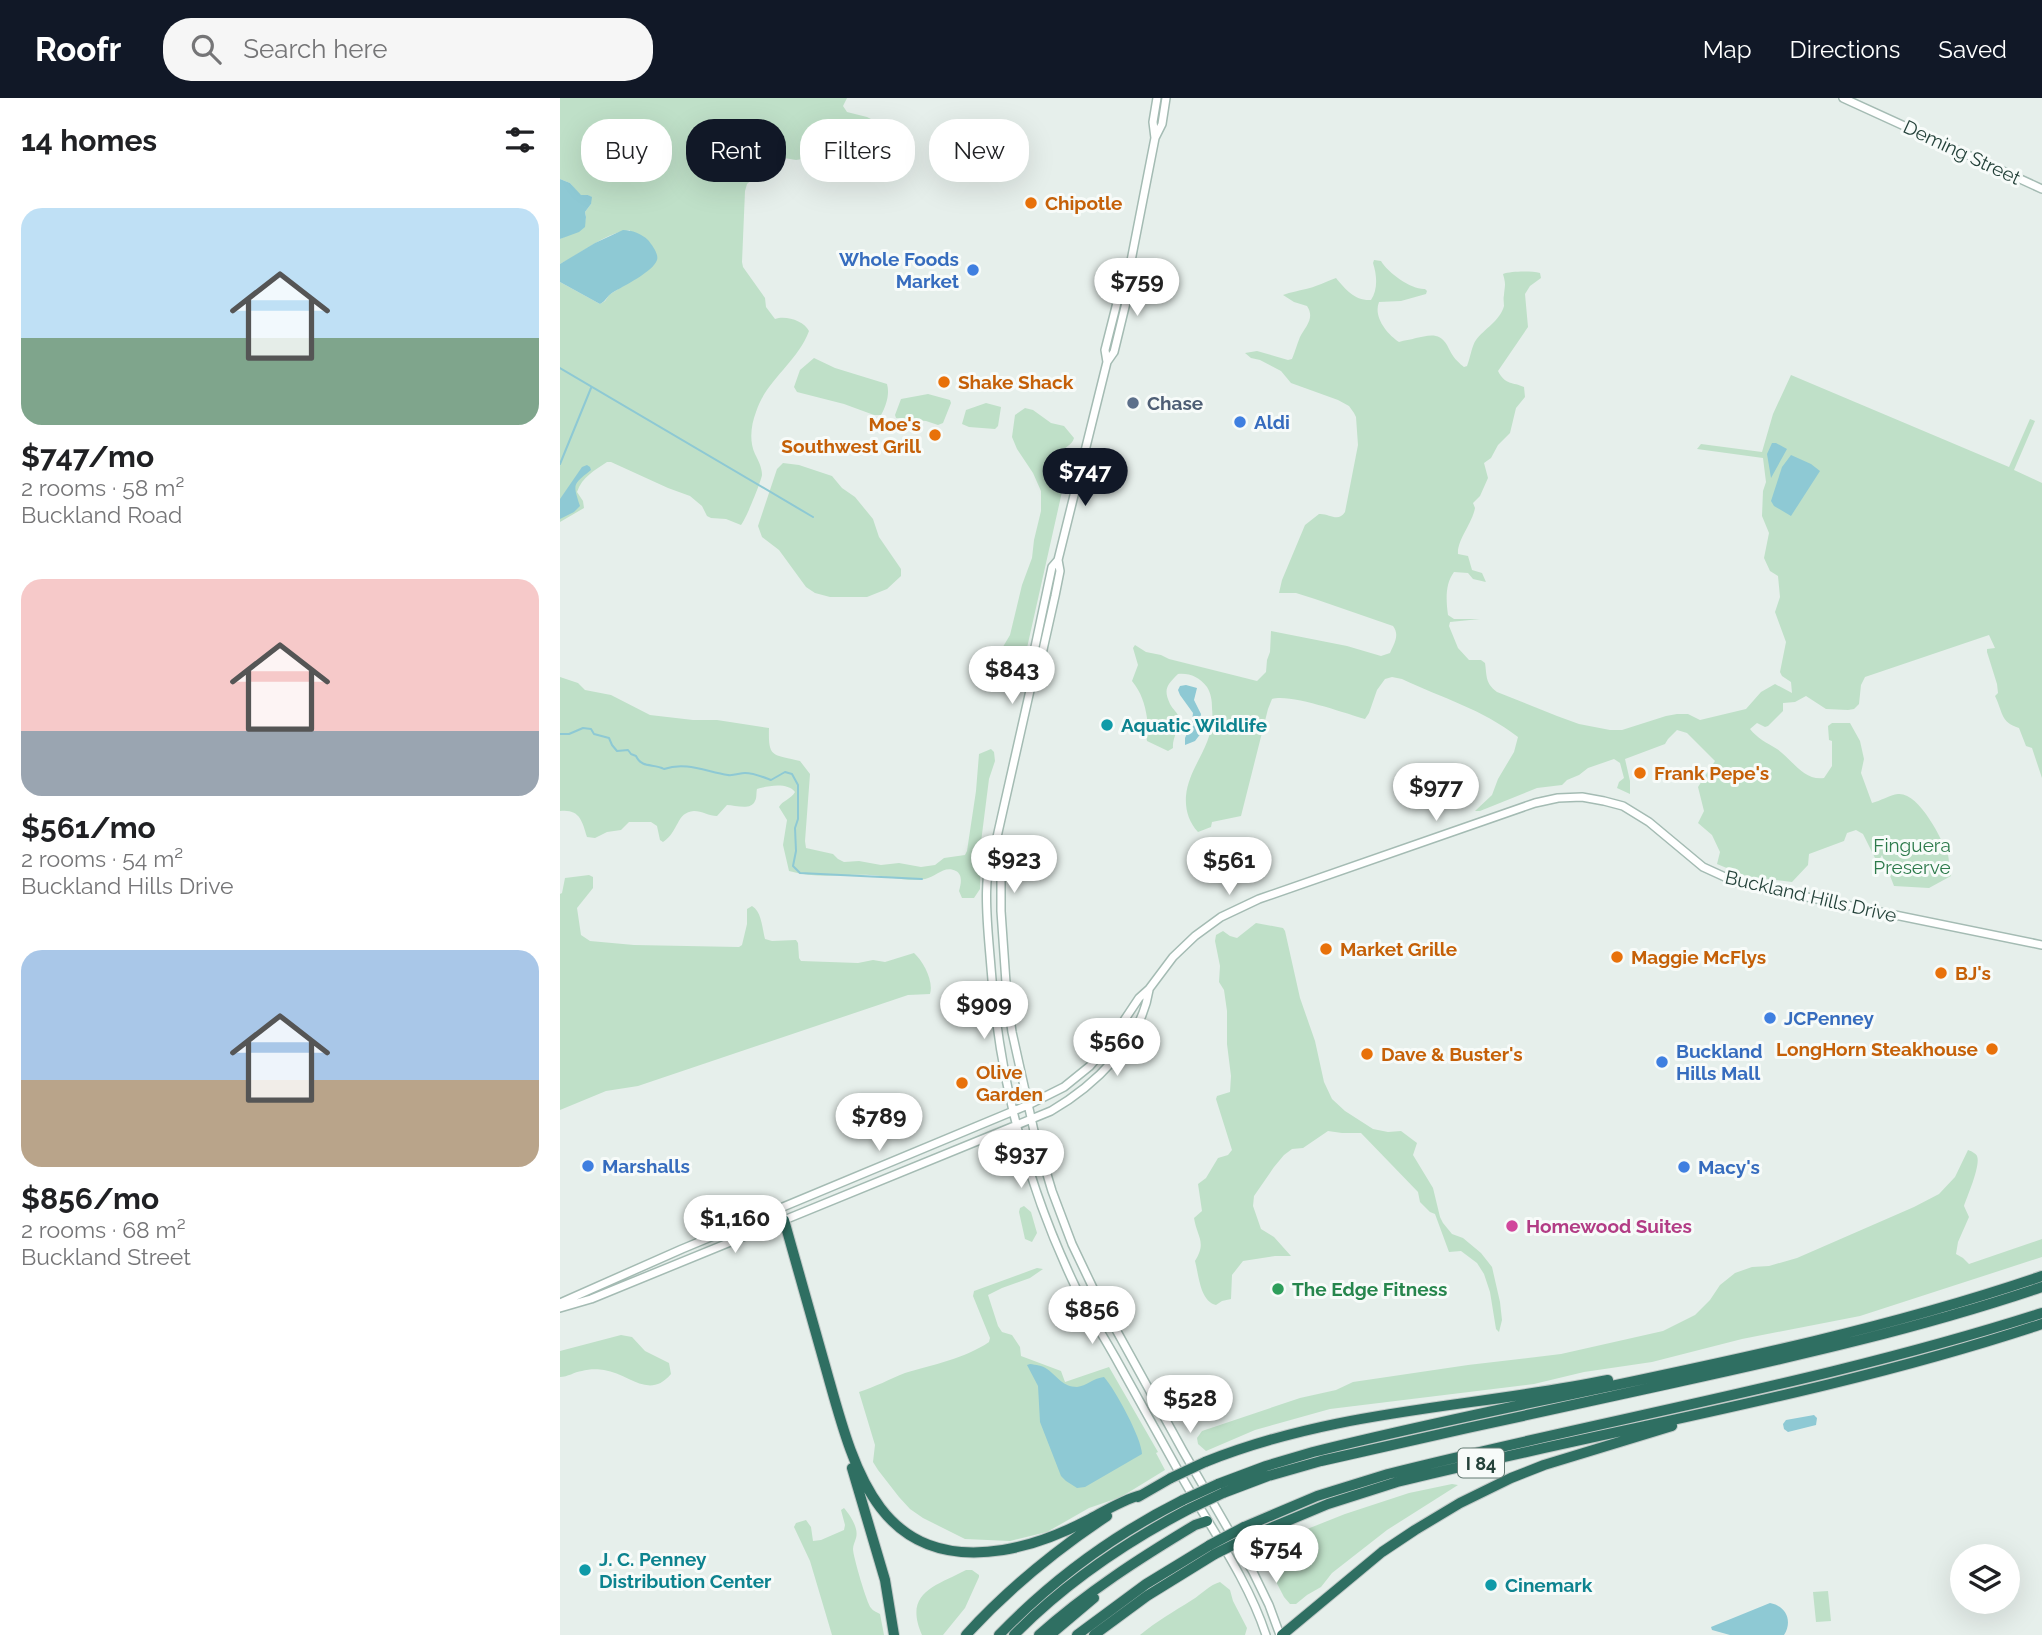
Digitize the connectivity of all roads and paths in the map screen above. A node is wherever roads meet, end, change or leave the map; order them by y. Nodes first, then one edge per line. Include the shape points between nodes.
1 (1157, 98) edge
2 (1166, 98) edge
3 (1843, 98) edge
4 (1156, 138) junction
5 (2042, 189) edge
6 (996, 837) junction
7 (989, 943) junction
8 (1003, 945) junction
9 (2042, 945) edge
10 (1149, 989) junction
11 (1028, 1105) junction
12 (1014, 1111) junction
13 (1031, 1120) junction
14 (1017, 1125) junction
15 (902, 1158) junction
16 (902, 1172) junction
17 (780, 1209) junction
18 (783, 1220) junction
19 (1070, 1239) junction
20 (1057, 1244) junction
21 (668, 1255) junction
22 (673, 1266) junction
23 (2042, 1276) edge
24 (2042, 1287) edge
25 (560, 1303) edge
26 (560, 1308) edge
27 (2042, 1313) edge
28 (2042, 1324) edge
29 (1653, 1377) junction
30 (1719, 1409) junction
31 (848, 1443) junction
32 (1221, 1488) junction
33 (1141, 1495) junction
34 (1186, 1505) junction
35 (1219, 1514) junction
36 (1207, 1521) junction
37 (1246, 1532) junction
38 (1212, 1550) junction
39 (894, 1635) edge
40 (967, 1635) edge
41 (999, 1635) edge
42 (1014, 1635) edge
43 (1039, 1635) edge
44 (1050, 1635) edge
45 (1077, 1635) edge
46 (1094, 1635) edge
47 (1266, 1635) edge
48 (1281, 1635) edge

1 - 4 main road
2 - 4 main road
3 - 5 main road, Deming Street
4 - 6 main road via 1130,266 1105,350 1107,362 1058,560 1052,567 1032,661 1034,674
6 - 7 main road via 988,873
6 - 8 main road via 1001,855
7 - 8 main road
7 - 12 main road via 996,1029
8 - 11 main road via 1012,1032
9 - 10 main road, Buckland Hills Drive via 1733,882 1697,863 1632,811 1597,799 1568,797 1535,803 1240,907 1189,941
10 - 11 main road, Buckland Hills Drive via 1090,1066 1064,1087
10 - 13 main road, Buckland Hills Drive via 1147,1004 1133,1030 1105,1070 1069,1100
11 - 12 main road, Buckland Hills Drive
11 - 13 main road
12 - 14 main road
12 - 15 main road, Buckland Hills Drive
13 - 14 main road, Buckland Hills Drive
13 - 19 main road
14 - 16 main road, Buckland Hills Drive
14 - 20 main road
15 - 16 main road
15 - 17 main road, Buckland Hills Drive
16 - 18 main road, Buckland Hills Drive
17 - 18 main road
17 - 21 main road, Buckland Hills Drive
18 - 22 main road, Buckland Hills Drive
18 - 31 highway
19 - 20 main road
19 - 35 main road via 1100,1302
20 - 36 main road via 1087,1309
21 - 22 main road
21 - 25 main road, Buckland Hills Drive
22 - 26 main road, Buckland Hills Drive
23 - 29 highway, I 84 via 1875,1326
24 - 32 highway via 1871,1338 1321,1461
27 - 37 highway via 1847,1369 1388,1474 1317,1496
28 - 30 highway, I 84 via 1892,1369
29 - 32 highway, I 84 via 1313,1452 1266,1466
29 - 33 highway, bridge via 1620,1378 1351,1419 1273,1438 1205,1462
30 - 37 highway, I 84 via 1397,1482
30 - 48 highway via 1544,1465 1469,1498 1394,1544
31 - 33 highway via 863,1481 884,1513 916,1539 949,1550 986,1552 1028,1545
31 - 39 highway via 887,1590
32 - 34 highway, I 84, bridge
33 - 40 highway via 1041,1564
34 - 41 highway, I 84 via 1132,1528 1086,1559
34 - 42 highway via 1093,1567
35 - 36 main road
35 - 48 main road via 1259,1582
36 - 43 highway via 1128,1566
36 - 44 highway via 1117,1581
36 - 47 main road
37 - 38 highway, I 84, bridge
38 - 45 highway via 1146,1584
38 - 46 highway, I 84

